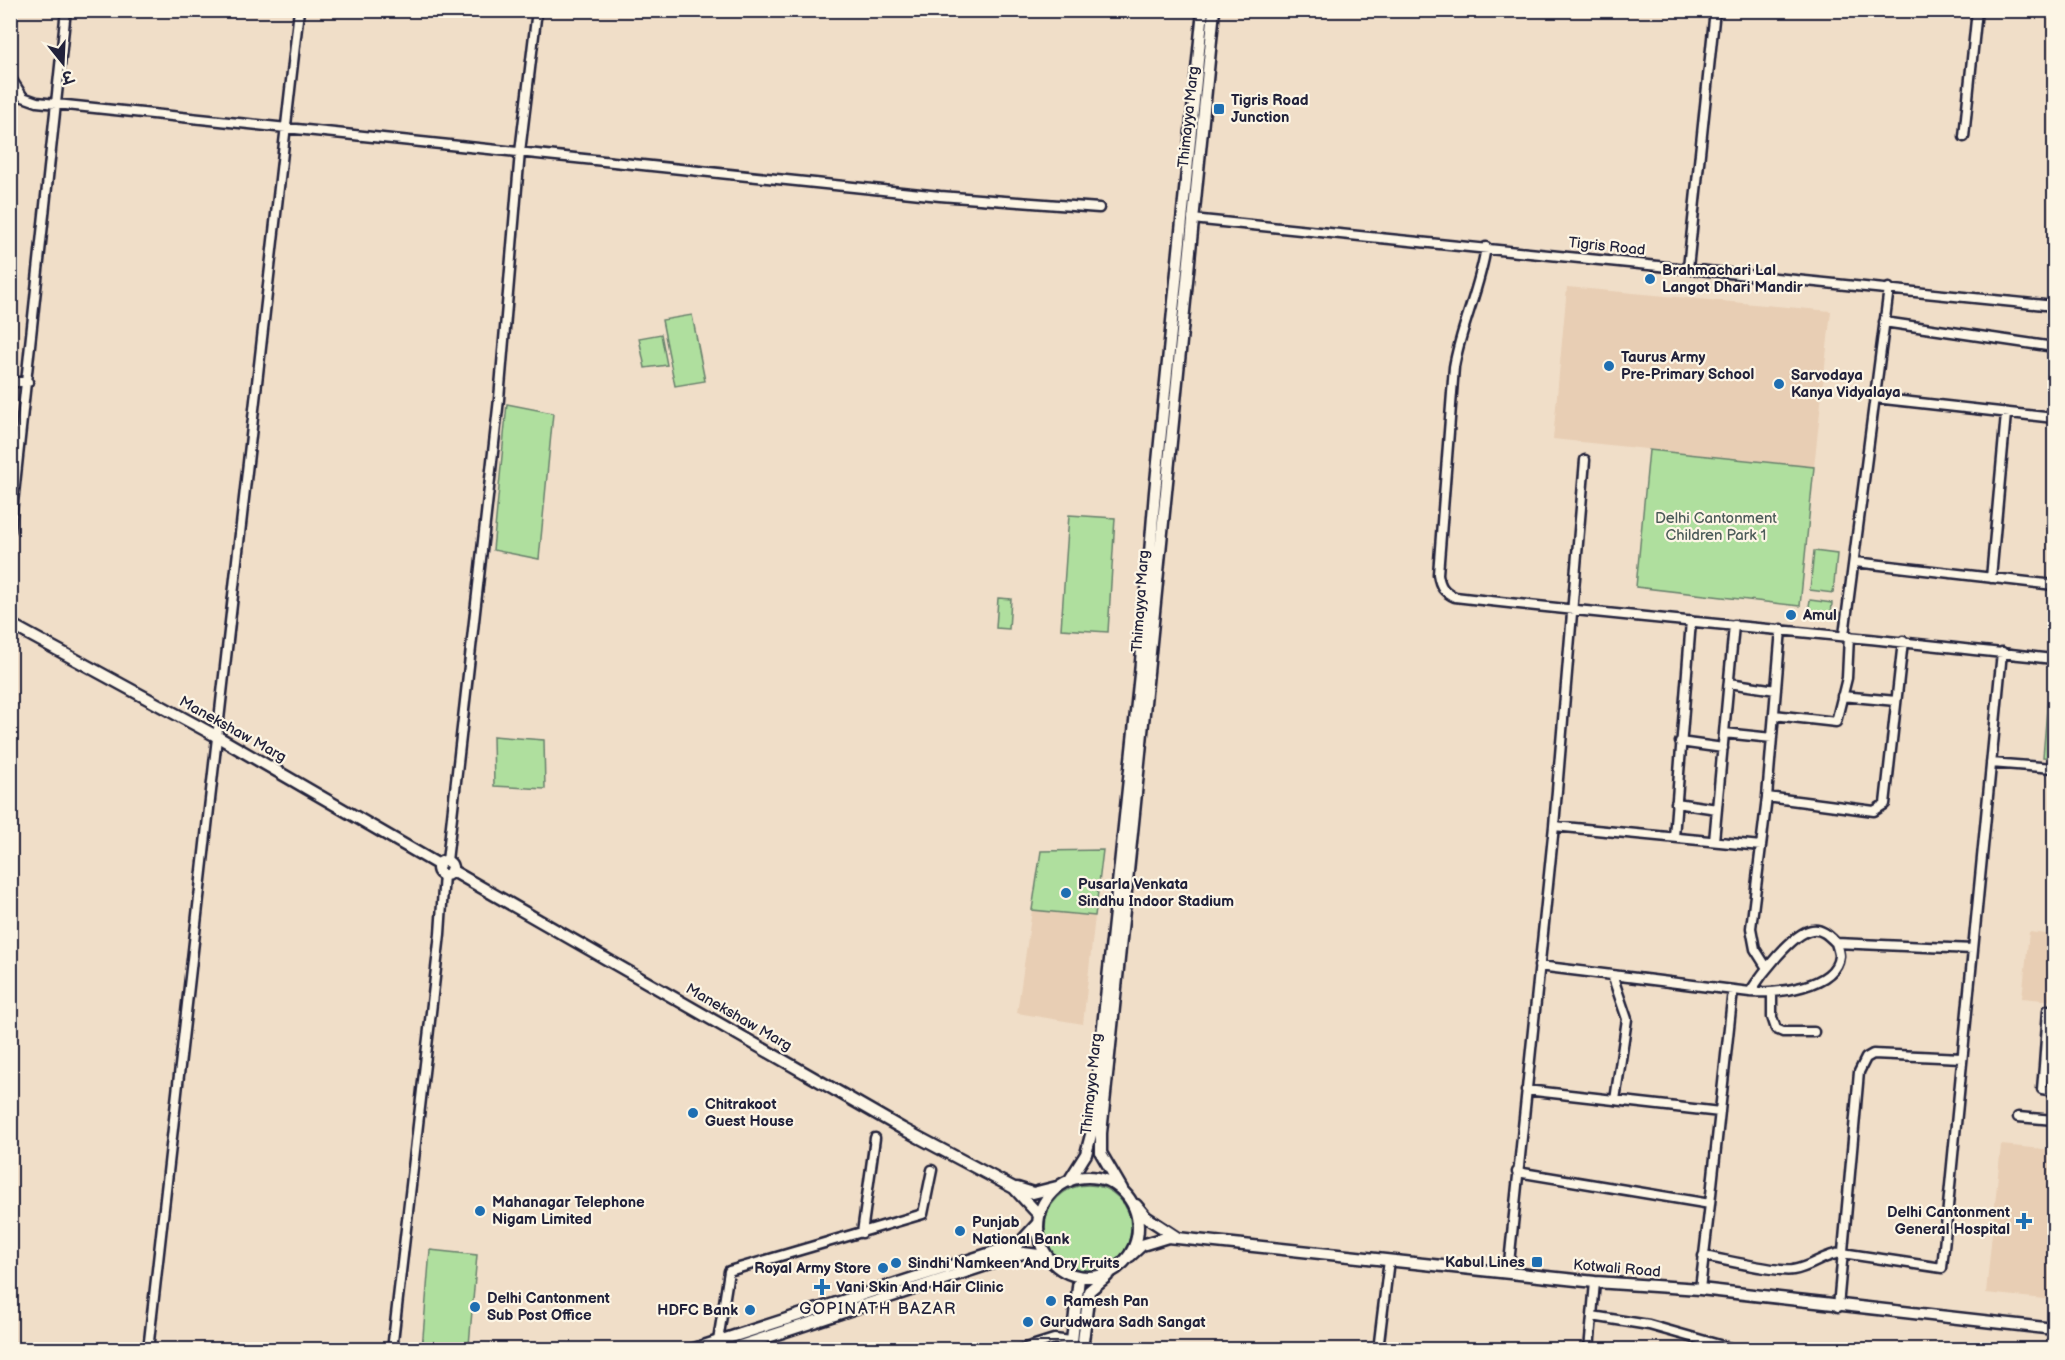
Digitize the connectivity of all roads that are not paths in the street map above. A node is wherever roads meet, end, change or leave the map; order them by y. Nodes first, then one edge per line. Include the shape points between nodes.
1 (66, 10) edge
2 (299, 10) edge
3 (537, 10) edge
4 (1203, 10) edge
5 (1214, 10) edge
6 (1715, 10) edge
7 (1977, 10) edge
8 (10, 77) edge
9 (56, 103) junction
10 (285, 128) junction
11 (1964, 137) dead end
12 (520, 152) junction
13 (1099, 208) dead end
14 (1192, 219) junction
15 (1486, 247) junction
16 (1688, 268) junction
17 (1888, 288) junction
18 (2055, 306) edge
19 (1884, 322) junction
20 (2055, 347) edge
21 (10, 382) edge
22 (28, 382) junction
23 (1875, 398) junction
24 (2006, 414) junction
25 (2055, 418) edge
26 (1585, 460) dead end
27 (10, 531) edge
28 (1855, 562) junction
29 (1991, 578) junction
30 (2055, 585) edge
31 (1572, 610) junction
32 (1691, 621) junction
33 (10, 624) edge
34 (1734, 625) junction
35 (1781, 629) junction
36 (1847, 635) junction
37 (1903, 642) junction
38 (2002, 652) junction
39 (2053, 658) edge
40 (1144, 674) junction
41 (1729, 683) junction
42 (1776, 690) junction
43 (1842, 696) junction
44 (1896, 701) junction
45 (1774, 715) junction
46 (1724, 733) junction
47 (218, 737) junction
48 (1772, 738) junction
49 (1680, 742) junction
50 (1723, 748) junction
51 (1991, 763) junction
52 (2055, 768) edge
53 (1767, 796) junction
54 (1676, 803) junction
55 (1717, 809) junction
56 (1554, 826) junction
57 (1674, 837) junction
58 (1714, 841) junction
59 (1761, 846) junction
60 (445, 868) junction
61 (1836, 943) junction
62 (1973, 949) junction
63 (1539, 966) junction
64 (1767, 968) junction
65 (1612, 975) junction
66 (1733, 990) junction
67 (1750, 992) junction
68 (1772, 993) junction
69 (2055, 1011) edge
70 (1814, 1032) dead end
71 (1962, 1058) junction
72 (2044, 1066) junction
73 (2055, 1066) edge
74 (1526, 1090) junction
75 (2055, 1091) edge
76 (1616, 1100) junction
77 (1720, 1112) junction
78 (2018, 1117) dead end
79 (2055, 1120) edge
80 (874, 1138) dead end
81 (932, 1170) dead end
82 (1518, 1172) junction
83 (1064, 1183) junction
84 (1014, 1188) junction
85 (1125, 1193) junction
86 (1710, 1204) junction
87 (1039, 1219) junction
88 (862, 1233) junction
89 (1178, 1238) junction
90 (1021, 1249) junction
91 (1842, 1253) junction
92 (1130, 1256) junction
93 (1703, 1256) junction
94 (1049, 1260) junction
95 (1389, 1260) junction
96 (1508, 1273) junction
97 (1109, 1274) junction
98 (1079, 1278) junction
99 (1595, 1282) junction
100 (1700, 1290) junction
101 (1838, 1307) junction
102 (1592, 1316) junction
103 (2055, 1329) edge
104 (718, 1341) junction
105 (1071, 1345) edge
106 (148, 1350) edge
107 (392, 1350) edge
108 (691, 1350) edge
109 (728, 1350) edge
110 (1019, 1350) edge
111 (1082, 1350) edge
112 (1378, 1350) edge
113 (1590, 1350) edge
114 (1737, 1350) edge

1 - 9 street
2 - 10 street
3 - 12 street
4 - 40 street, Thimayya Marg via 1155,492
5 - 14 street, Thimayya Marg
6 - 16 street
7 - 11 street
8 - 9 street via 28,100
9 - 10 street
9 - 22 street
10 - 12 street
10 - 47 street
12 - 13 street via 940,196
12 - 60 street via 498,408
14 - 15 street, Tigris Road
14 - 40 street, Thimayya Marg
15 - 16 street, Tigris Road
15 - 31 street via 1454,367 1440,584 1455,597
16 - 17 street, Tigris Road
17 - 18 street, Tigris Road
17 - 19 street
19 - 20 street
19 - 23 street
21 - 22 street
22 - 27 street
23 - 24 street
23 - 28 street
24 - 25 street
24 - 29 street
26 - 31 street
28 - 29 street
28 - 36 street
29 - 30 street
31 - 32 street
31 - 56 street
32 - 34 street
32 - 49 street
33 - 47 street, Manekshaw Marg
34 - 35 street
34 - 41 street
35 - 36 street
35 - 42 street
36 - 37 street
36 - 43 street via 1849,667
37 - 38 street
37 - 44 street
38 - 39 street
38 - 51 street
40 - 83 street, Thimayya Marg via 1092,1131 1086,1154
40 - 85 street, Thimayya Marg via 1101,1133 1101,1153
41 - 42 street
41 - 46 street
42 - 45 street
43 - 44 street
43 - 45 street via 1833,723
44 - 53 street via 1885,804 1881,809
45 - 48 street
46 - 48 street
46 - 50 street
47 - 60 street, Manekshaw Marg
47 - 106 street
48 - 53 street
49 - 50 street
49 - 54 street
50 - 55 street
51 - 52 street
51 - 62 street
53 - 59 street
54 - 55 street
54 - 57 street
55 - 58 street
56 - 57 street
56 - 63 street
57 - 58 street
58 - 59 street
59 - 64 street via 1751,928 1755,949
60 - 84 street, Manekshaw Marg
60 - 107 street
61 - 62 street
61 - 64 street via 1827,934 1813,930 1794,940
61 - 68 street via 1839,956 1835,966 1814,984
62 - 71 street
63 - 65 street
63 - 74 street
64 - 67 street
65 - 66 street
65 - 76 street via 1627,1019
66 - 67 street
66 - 77 street
67 - 68 street
68 - 70 street via 1776,1029
69 - 72 street via 2048,1011
71 - 91 street via 1873,1054 1863,1063
71 - 91 street via 1942,1268
72 - 73 street
72 - 75 street via 2042,1089
74 - 76 street
74 - 82 street
76 - 77 street
77 - 86 street
78 - 79 street
80 - 88 street
81 - 88 street via 923,1214
82 - 86 street
82 - 96 street
83 - 84 street, Manekshaw Marg via 1033,1193
83 - 85 street via 1096,1177
83 - 87 street via 1044,1203
84 - 87 street, Manekshaw Marg
85 - 89 street via 1146,1217
85 - 92 street via 1137,1211 1139,1226
86 - 93 street
87 - 90 street
87 - 94 street via 1042,1249
88 - 104 street via 729,1271
89 - 92 street via 1153,1240
89 - 95 street, Kotwali Road
90 - 94 street
90 - 104 street
90 - 109 street
91 - 93 street via 1828,1254 1811,1265 1791,1270
91 - 101 street
92 - 97 street
93 - 100 street
94 - 98 street
95 - 96 street, Kotwali Road
95 - 112 street
96 - 99 street, Kotwali Road
97 - 98 street
97 - 111 street via 1089,1291
98 - 105 street
99 - 100 street, Kotwali Road
99 - 102 street
100 - 101 street, Kotwali Road
101 - 103 street, Kotwali Road
102 - 113 street
102 - 114 street via 1649,1324
104 - 108 street
105 - 110 street via 1054,1339

